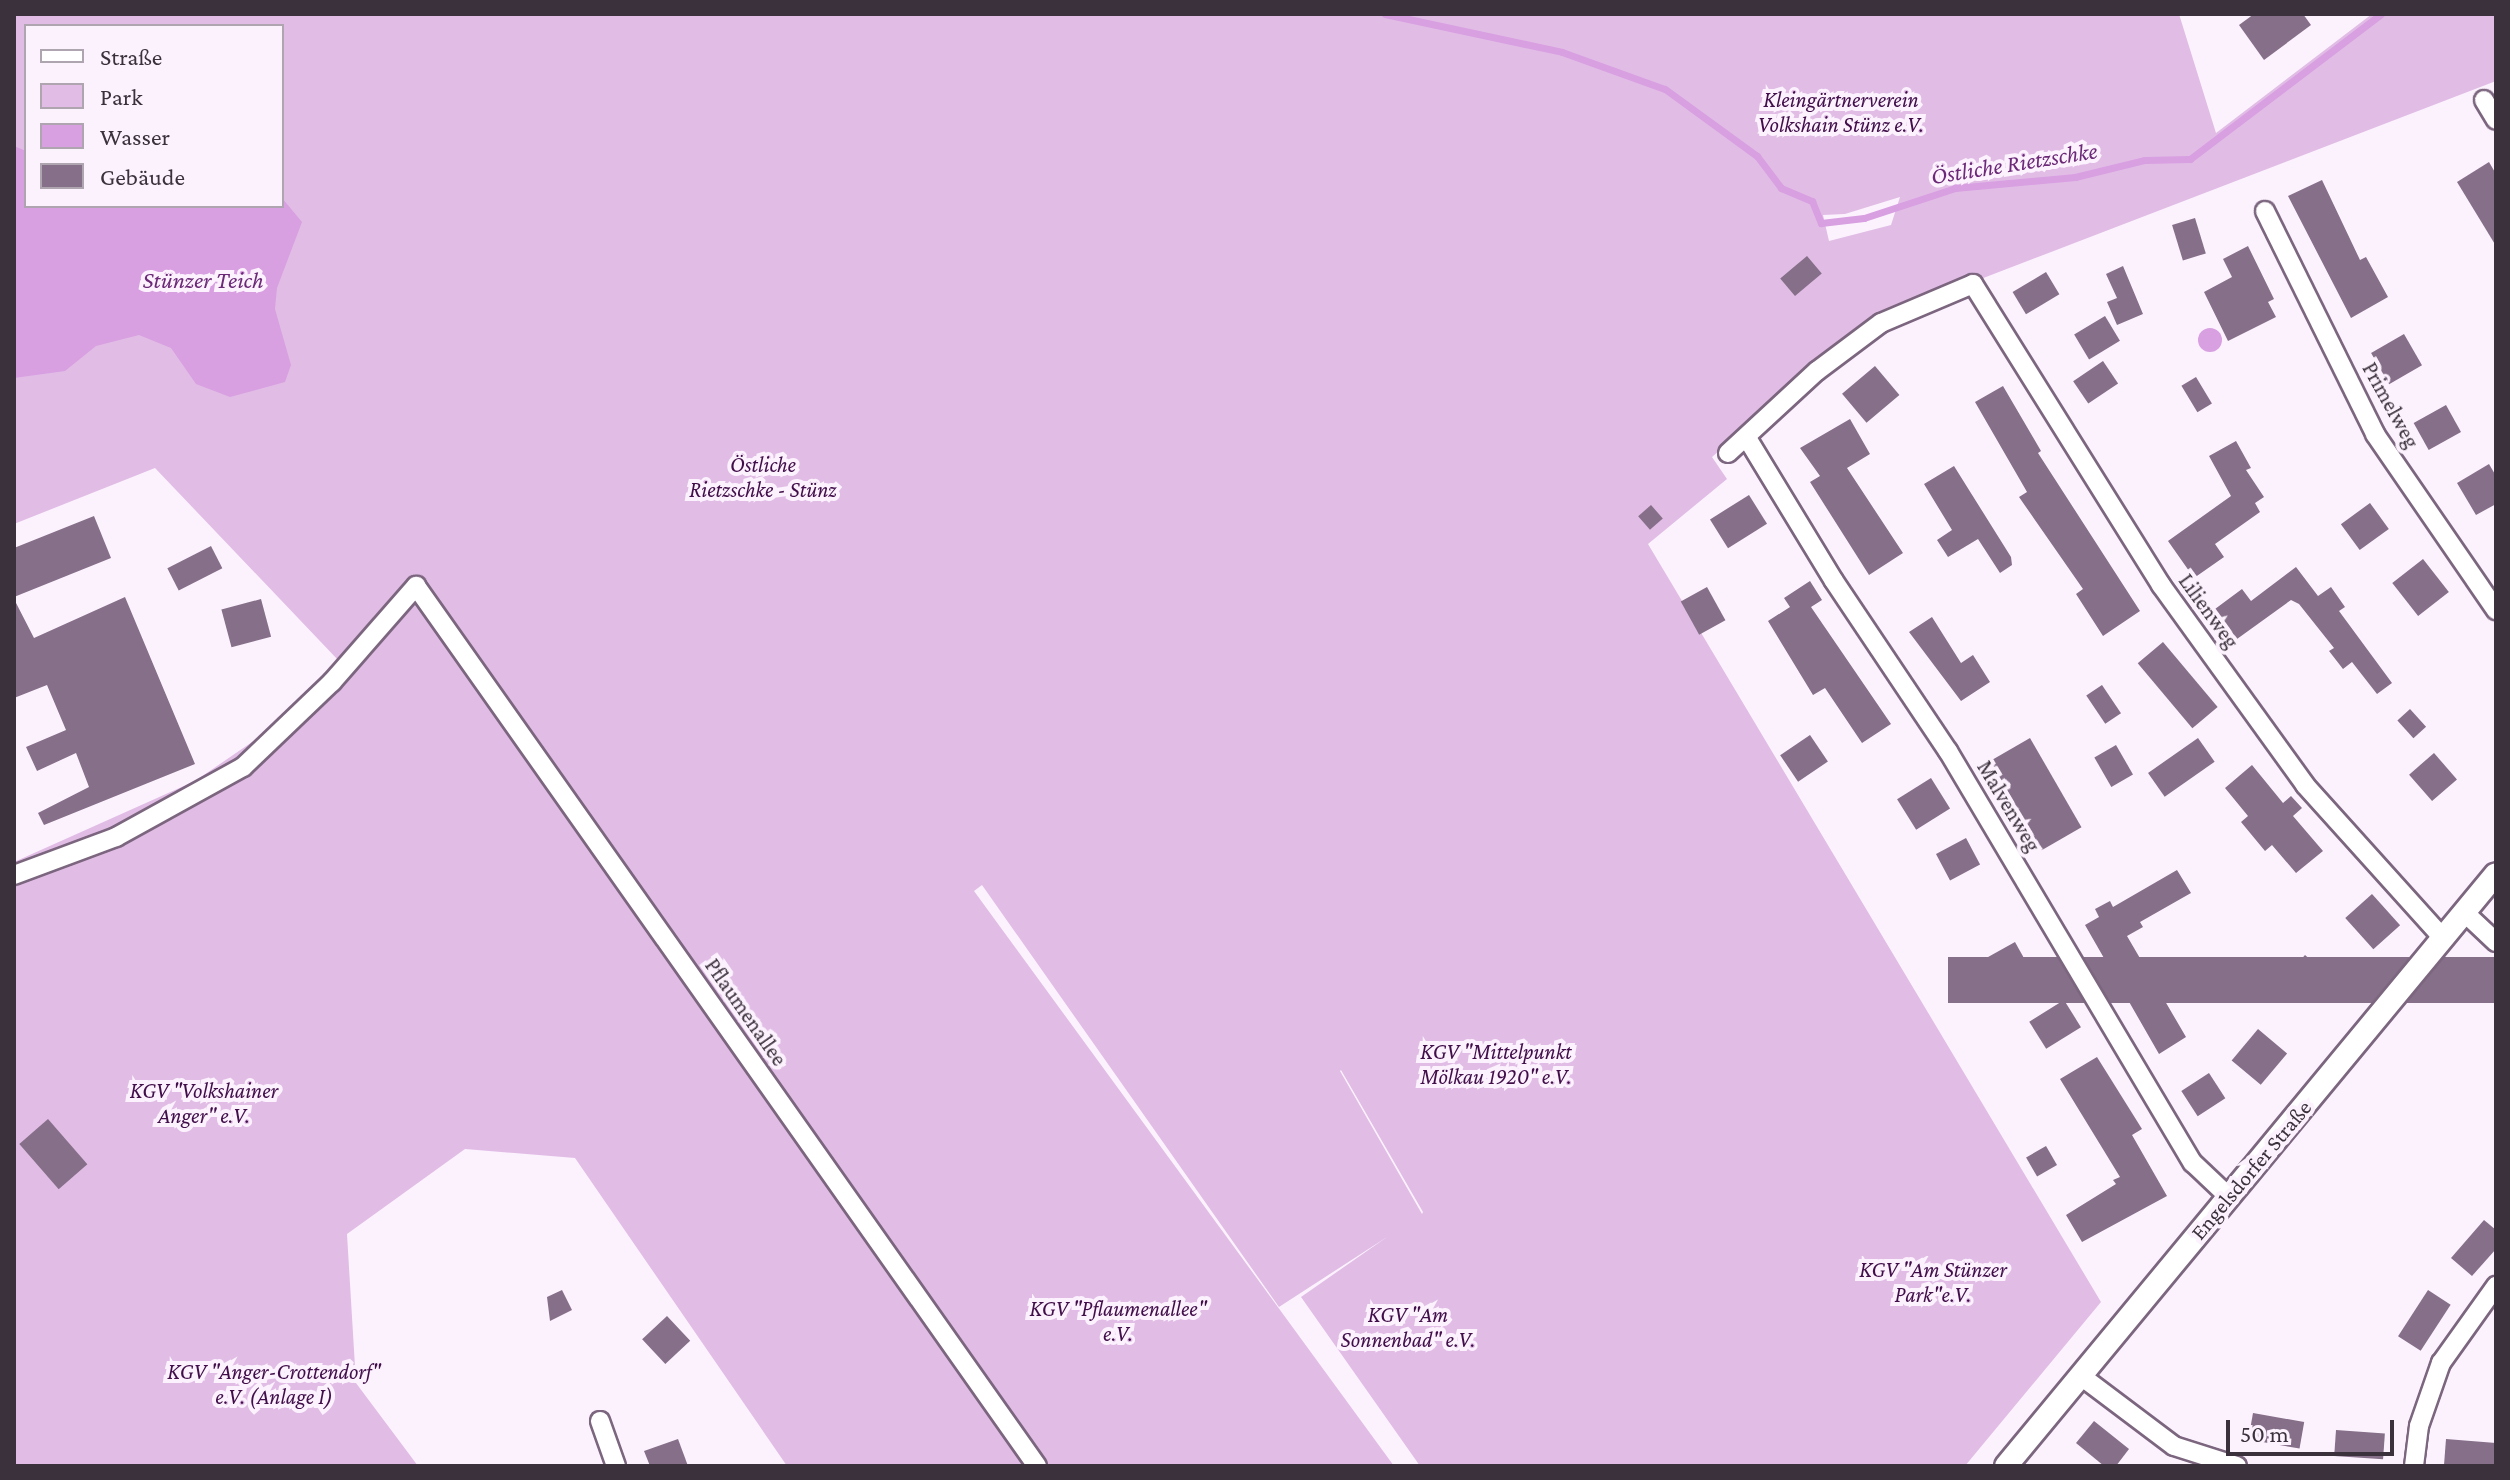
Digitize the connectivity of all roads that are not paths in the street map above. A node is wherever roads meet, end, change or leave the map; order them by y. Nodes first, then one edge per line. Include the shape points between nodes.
1 (2484, 100) dead end
2 (2496, 120) edge
3 (2265, 211) dead end
4 (1747, 438) junction
5 (1728, 453) dead end
6 (2496, 610) edge
7 (2496, 874) edge
8 (14, 875) edge
9 (2464, 912) junction
10 (2443, 938) junction
11 (2496, 942) edge
12 (2229, 1197) junction
13 (2496, 1286) edge
14 (2081, 1376) junction
15 (600, 1421) dead end
16 (616, 1466) edge
17 (1037, 1466) edge
18 (2006, 1466) edge
19 (2237, 1466) edge
20 (2414, 1466) edge

1 - 2 street
3 - 6 street, Primelweg via 2375,434
4 - 5 street
4 - 10 street, Lilienweg via 1817,371 1881,323 1973,284 2161,585 2305,785
4 - 12 street, Malvenweg via 1834,581 1948,751 2193,1163
7 - 9 street, Engelsdorfer Straße
8 - 17 street, Pflaumenallee via 116,837 243,767 332,682 416,586
9 - 10 street, Engelsdorfer Straße
9 - 11 street
10 - 12 street, Engelsdorfer Straße
12 - 14 street, Engelsdorfer Straße
13 - 20 street via 2441,1363 2419,1426
14 - 18 street, Engelsdorfer Straße
14 - 19 street via 2174,1446
15 - 16 street

